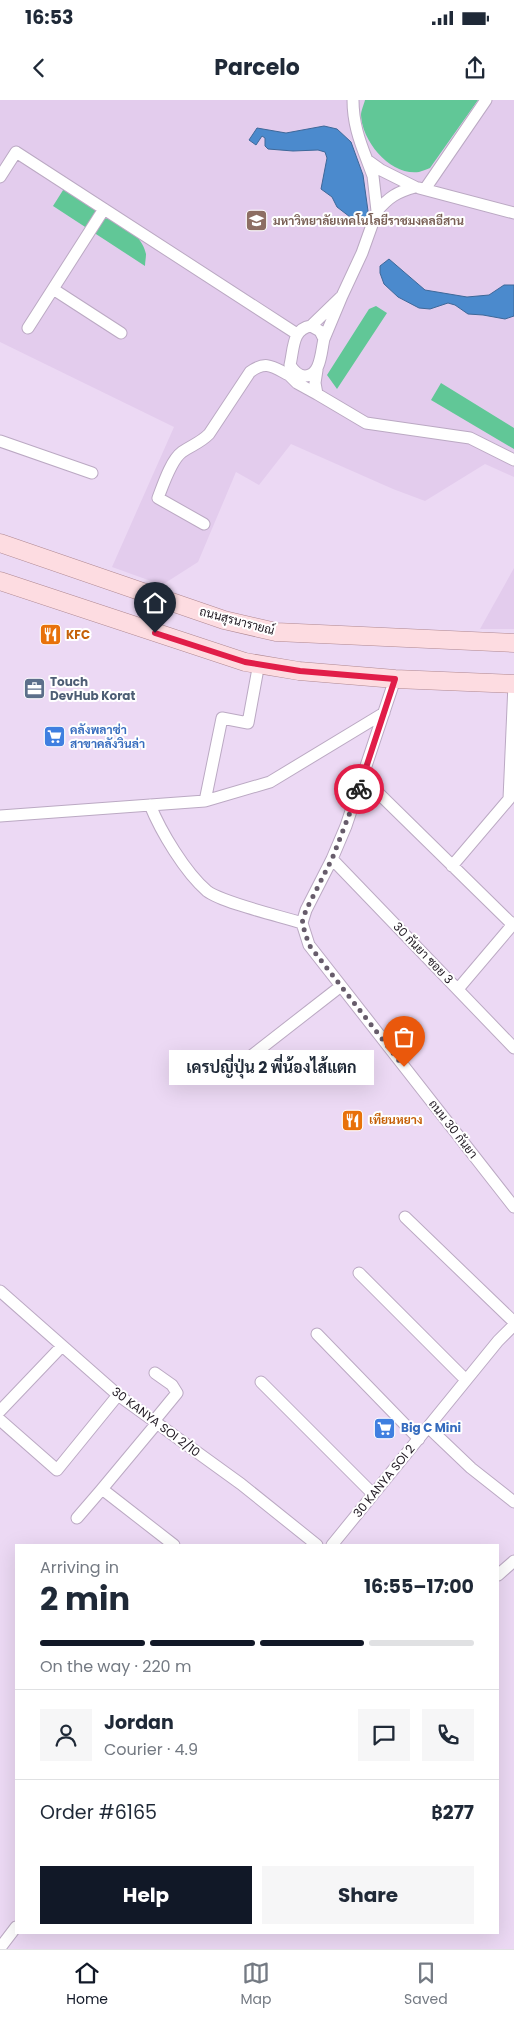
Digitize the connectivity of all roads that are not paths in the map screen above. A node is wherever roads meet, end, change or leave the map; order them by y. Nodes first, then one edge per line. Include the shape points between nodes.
1 (353, 100) edge
2 (486, 100) edge
3 (368, 160) junction
4 (0, 177) edge
5 (420, 188) junction
6 (104, 209) junction
7 (377, 210) junction
8 (514, 213) edge
9 (53, 289) junction
10 (342, 296) junction
11 (311, 326) junction
12 (28, 328) dead end
13 (121, 333) dead end
14 (297, 334) junction
15 (324, 339) junction
16 (290, 370) junction
17 (317, 370) junction
18 (317, 394) junction
19 (1, 444) edge
20 (514, 460) edge
21 (92, 473) dead end
22 (204, 524) dead end
23 (0, 542) edge
24 (0, 581) edge
25 (514, 643) edge
26 (259, 663) junction
27 (395, 679) junction
28 (514, 684) edge
29 (384, 714) junction
30 (363, 778) junction
31 (205, 801) junction
32 (150, 805) junction
33 (0, 816) edge
34 (332, 859) junction
35 (452, 866) junction
36 (302, 923) junction
37 (514, 925) edge
38 (341, 986) junction
39 (458, 989) junction
40 (514, 1048) edge
41 (224, 1077) dead end
42 (514, 1208) edge
43 (405, 1217) dead end
44 (359, 1273) dead end
45 (0, 1291) edge
46 (513, 1328) edge
47 (317, 1334) dead end
48 (62, 1346) junction
49 (156, 1373) dead end
50 (466, 1380) junction
51 (261, 1382) dead end
52 (118, 1395) junction
53 (0, 1411) edge
54 (0, 1420) edge
55 (155, 1422) junction
56 (428, 1427) junction
57 (419, 1439) junction
58 (102, 1489) junction
59 (373, 1494) junction
60 (514, 1502) edge
61 (77, 1518) dead end
62 (173, 1544) edge
63 (317, 1544) edge
64 (333, 1544) edge
65 (514, 1561) edge
66 (499, 1574) edge
67 (15, 1928) edge
68 (0, 1948) edge

1 - 3 street via 359,140
2 - 5 street
3 - 5 street via 381,170
3 - 7 street
4 - 6 street via 16,152
5 - 7 street via 399,191
5 - 8 street
6 - 9 street
6 - 14 street
7 - 10 street
9 - 12 street
9 - 13 street
10 - 11 street
10 - 15 street
11 - 14 street via 303,327
11 - 15 street via 320,331
14 - 16 street
15 - 17 street
16 - 17 street via 311,376
16 - 18 street via 297,383
16 - 22 street via 258,366 250,372 209,434 176,457 158,498
17 - 18 street
18 - 20 street via 366,423 470,438
19 - 21 street
23 - 25 main road, ถนนสุรนารายณ์ via 224,620 276,632
24 - 26 main road via 245,662
26 - 27 main road via 300,671
26 - 31 street via 248,723 222,718
27 - 28 main road
27 - 29 street
28 - 35 street via 509,799
29 - 30 street
29 - 31 street via 270,782
30 - 34 street
30 - 35 street
31 - 32 street
32 - 33 street
32 - 36 street via 161,830 190,872 208,891 226,900
34 - 36 street
34 - 39 street, 30 กันยา ซอย 3
35 - 37 street
36 - 38 street, ถนน 30 กันยา via 309,945
37 - 39 street
38 - 41 street
38 - 42 street, ถนน 30 กันยา
39 - 40 street, 30 กันยา ซอย 3
43 - 46 street
44 - 50 street
45 - 48 street, 30 KANYA SOI 2/10
46 - 50 street, 30 KANYA SOI 2
47 - 57 street
48 - 52 street, 30 KANYA SOI 2/10
48 - 53 street
49 - 55 street via 172,1385 177,1394
50 - 56 street, 30 KANYA SOI 2
51 - 59 street
52 - 54 street via 57,1470
52 - 55 street, 30 KANYA SOI 2/10
55 - 58 street
55 - 63 street, 30 KANYA SOI 2/10
56 - 57 street, 30 KANYA SOI 2
56 - 60 street via 471,1468
57 - 59 street, 30 KANYA SOI 2
58 - 61 street
58 - 62 street
59 - 64 street, 30 KANYA SOI 2
65 - 66 street
67 - 68 street

